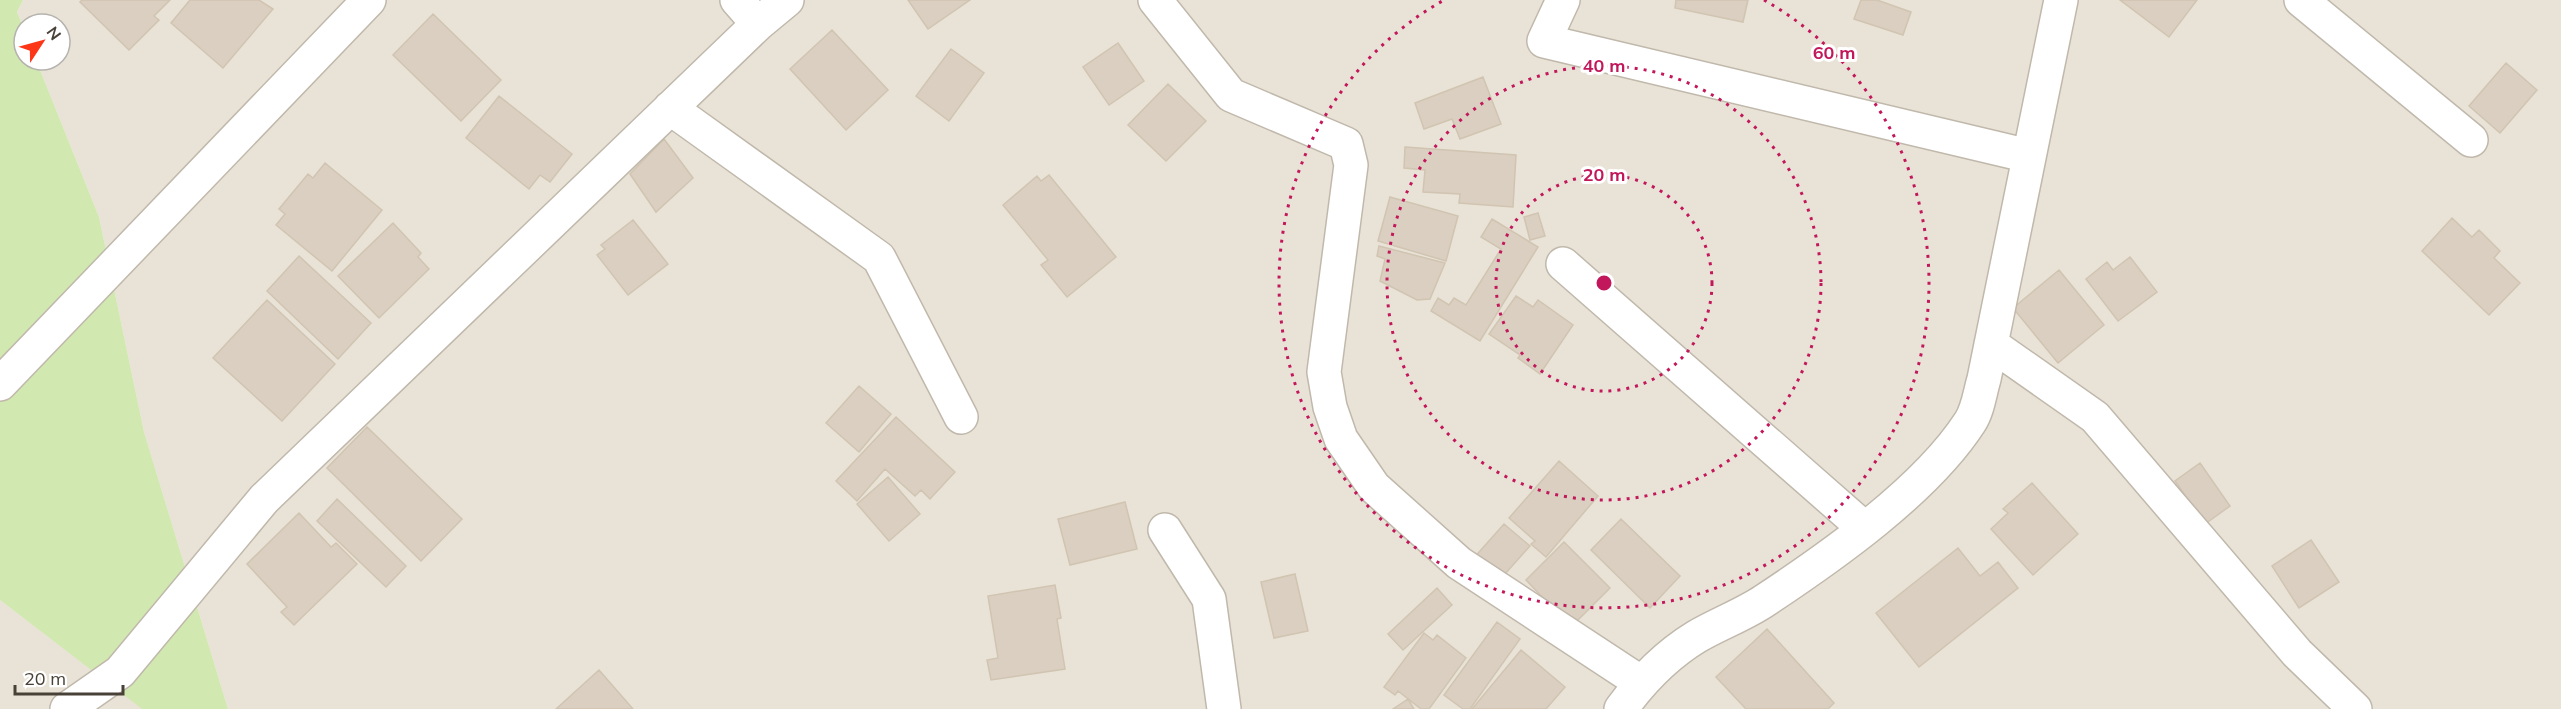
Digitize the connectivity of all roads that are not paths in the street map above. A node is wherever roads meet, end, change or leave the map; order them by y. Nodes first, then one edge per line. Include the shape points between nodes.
1 (737, 0) edge
2 (787, 0) edge
3 (1155, 0) edge
4 (1563, 0) edge
5 (2061, 0) edge
6 (2301, 0) edge
7 (352, 5) edge
8 (758, 24) junction
9 (670, 108) junction
10 (2471, 140) dead end
11 (2030, 156) junction
12 (1563, 264) dead end
13 (1991, 344) junction
14 (0, 384) edge
15 (961, 417) dead end
16 (1864, 528) junction
17 (1165, 530) dead end
18 (1640, 682) junction
19 (67, 709) edge
20 (1224, 709) edge
21 (1621, 709) edge
22 (2355, 709) edge

1 - 8 street
2 - 8 street
3 - 18 street via 1231,94 1346,144 1351,165 1324,372 1341,439 1374,487 1459,563
4 - 11 street via 1544,41
5 - 11 street
6 - 10 street
7 - 14 street
8 - 9 street
9 - 15 street via 879,258
9 - 19 street via 264,499 120,672
11 - 13 street
12 - 16 street
13 - 16 street via 1972,420 1940,460 1898,502
13 - 22 street via 2095,417 2297,653
16 - 18 street via 1763,602 1695,637
17 - 20 street via 1209,599
18 - 21 street

